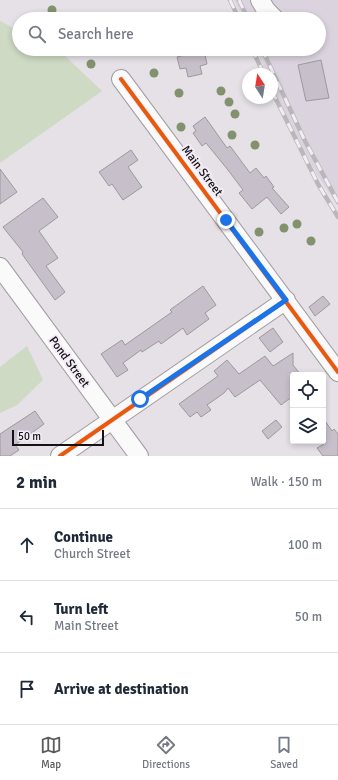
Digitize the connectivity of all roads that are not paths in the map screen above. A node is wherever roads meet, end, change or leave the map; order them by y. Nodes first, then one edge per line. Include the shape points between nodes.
1 (260, 0) edge
2 (268, 12) edge
3 (121, 79) dead end
4 (0, 267) edge
5 (286, 300) junction
6 (338, 372) edge
7 (112, 419) junction
8 (60, 456) edge
9 (139, 456) edge

1 - 2 street
3 - 5 street, Main Street
4 - 7 street, Pond Street
5 - 6 street, Main Street
5 - 7 street
7 - 8 street
7 - 9 street, Pond Street

